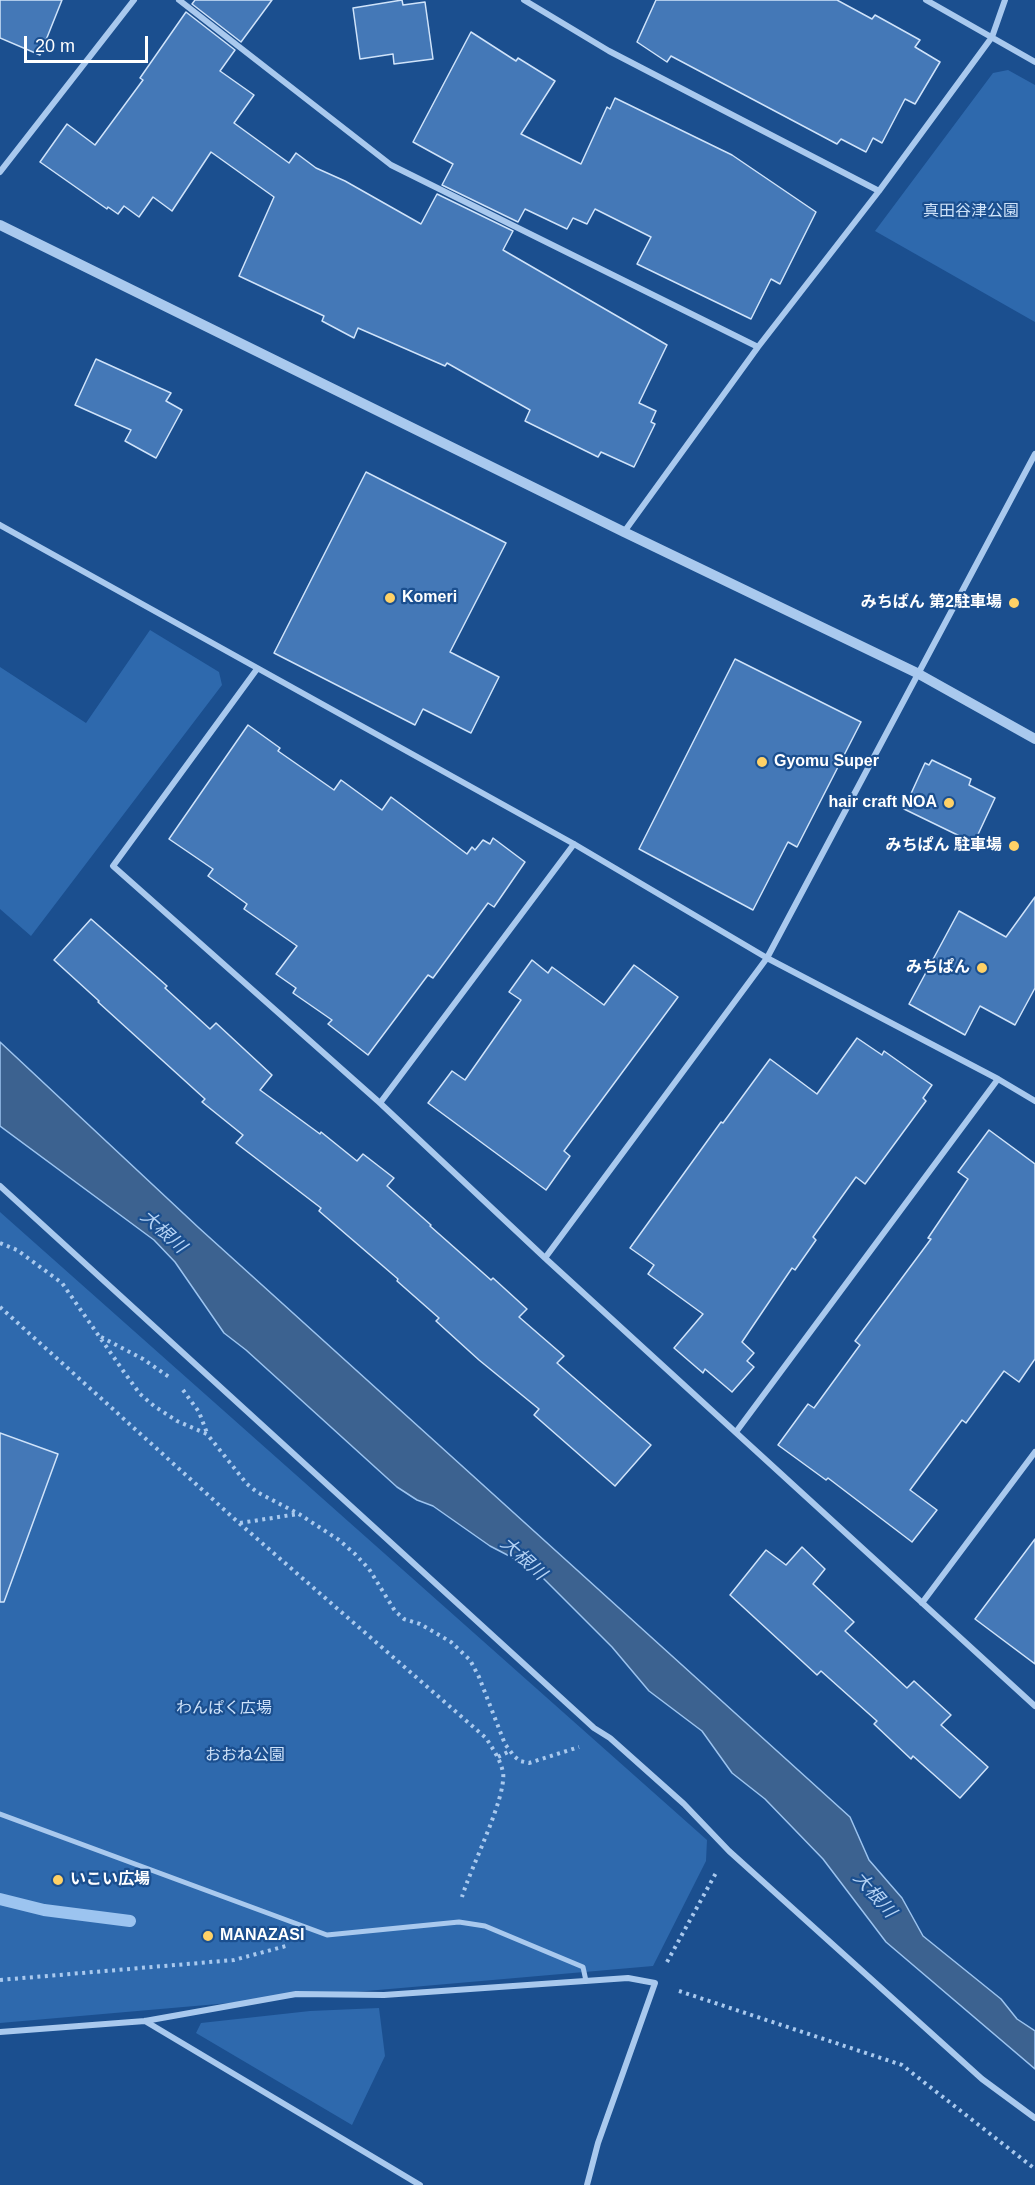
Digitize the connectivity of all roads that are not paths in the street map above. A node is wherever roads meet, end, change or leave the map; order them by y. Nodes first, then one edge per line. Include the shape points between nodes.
1 (134, 0) edge
2 (179, 0) edge
3 (524, 0) edge
4 (926, 0) edge
5 (1005, 0) edge
6 (992, 37) junction
7 (1035, 62) edge
8 (0, 172) edge
9 (879, 191) junction
10 (0, 225) edge
11 (758, 347) junction
12 (1035, 455) edge
13 (0, 525) edge
14 (624, 532) junction
15 (256, 669) junction
16 (918, 673) junction
17 (1035, 739) edge
18 (574, 844) junction
19 (767, 958) junction
20 (998, 1079) junction
21 (1035, 1101) edge
22 (380, 1102) junction
23 (0, 1186) edge
24 (545, 1258) junction
25 (736, 1432) junction
26 (1035, 1452) edge
27 (922, 1603) junction
28 (1035, 1706) edge
29 (0, 1814) edge
30 (586, 1981) junction
31 (145, 2021) junction
32 (0, 2032) edge
33 (1035, 2118) edge
34 (420, 2185) edge
35 (587, 2185) edge

1 - 8 street
2 - 11 street via 391,165
3 - 9 street via 609,51
4 - 6 street
5 - 6 street
6 - 7 street
6 - 9 street
9 - 11 street
10 - 14 street
11 - 14 street
12 - 16 street
13 - 15 street
14 - 16 street
15 - 18 street
15 - 22 street via 112,866
16 - 17 street
16 - 19 street
18 - 19 street
18 - 22 street
19 - 20 street
19 - 24 street
20 - 21 street
20 - 25 street
22 - 24 street
23 - 33 street via 982,2079
24 - 25 street
25 - 27 street
26 - 27 street
27 - 28 street
29 - 30 street via 327,1935 459,1922 485,1926 583,1967
30 - 31 street via 384,1995 296,1994
30 - 35 street via 628,1978 655,1983 597,2143
31 - 32 street
31 - 34 street

